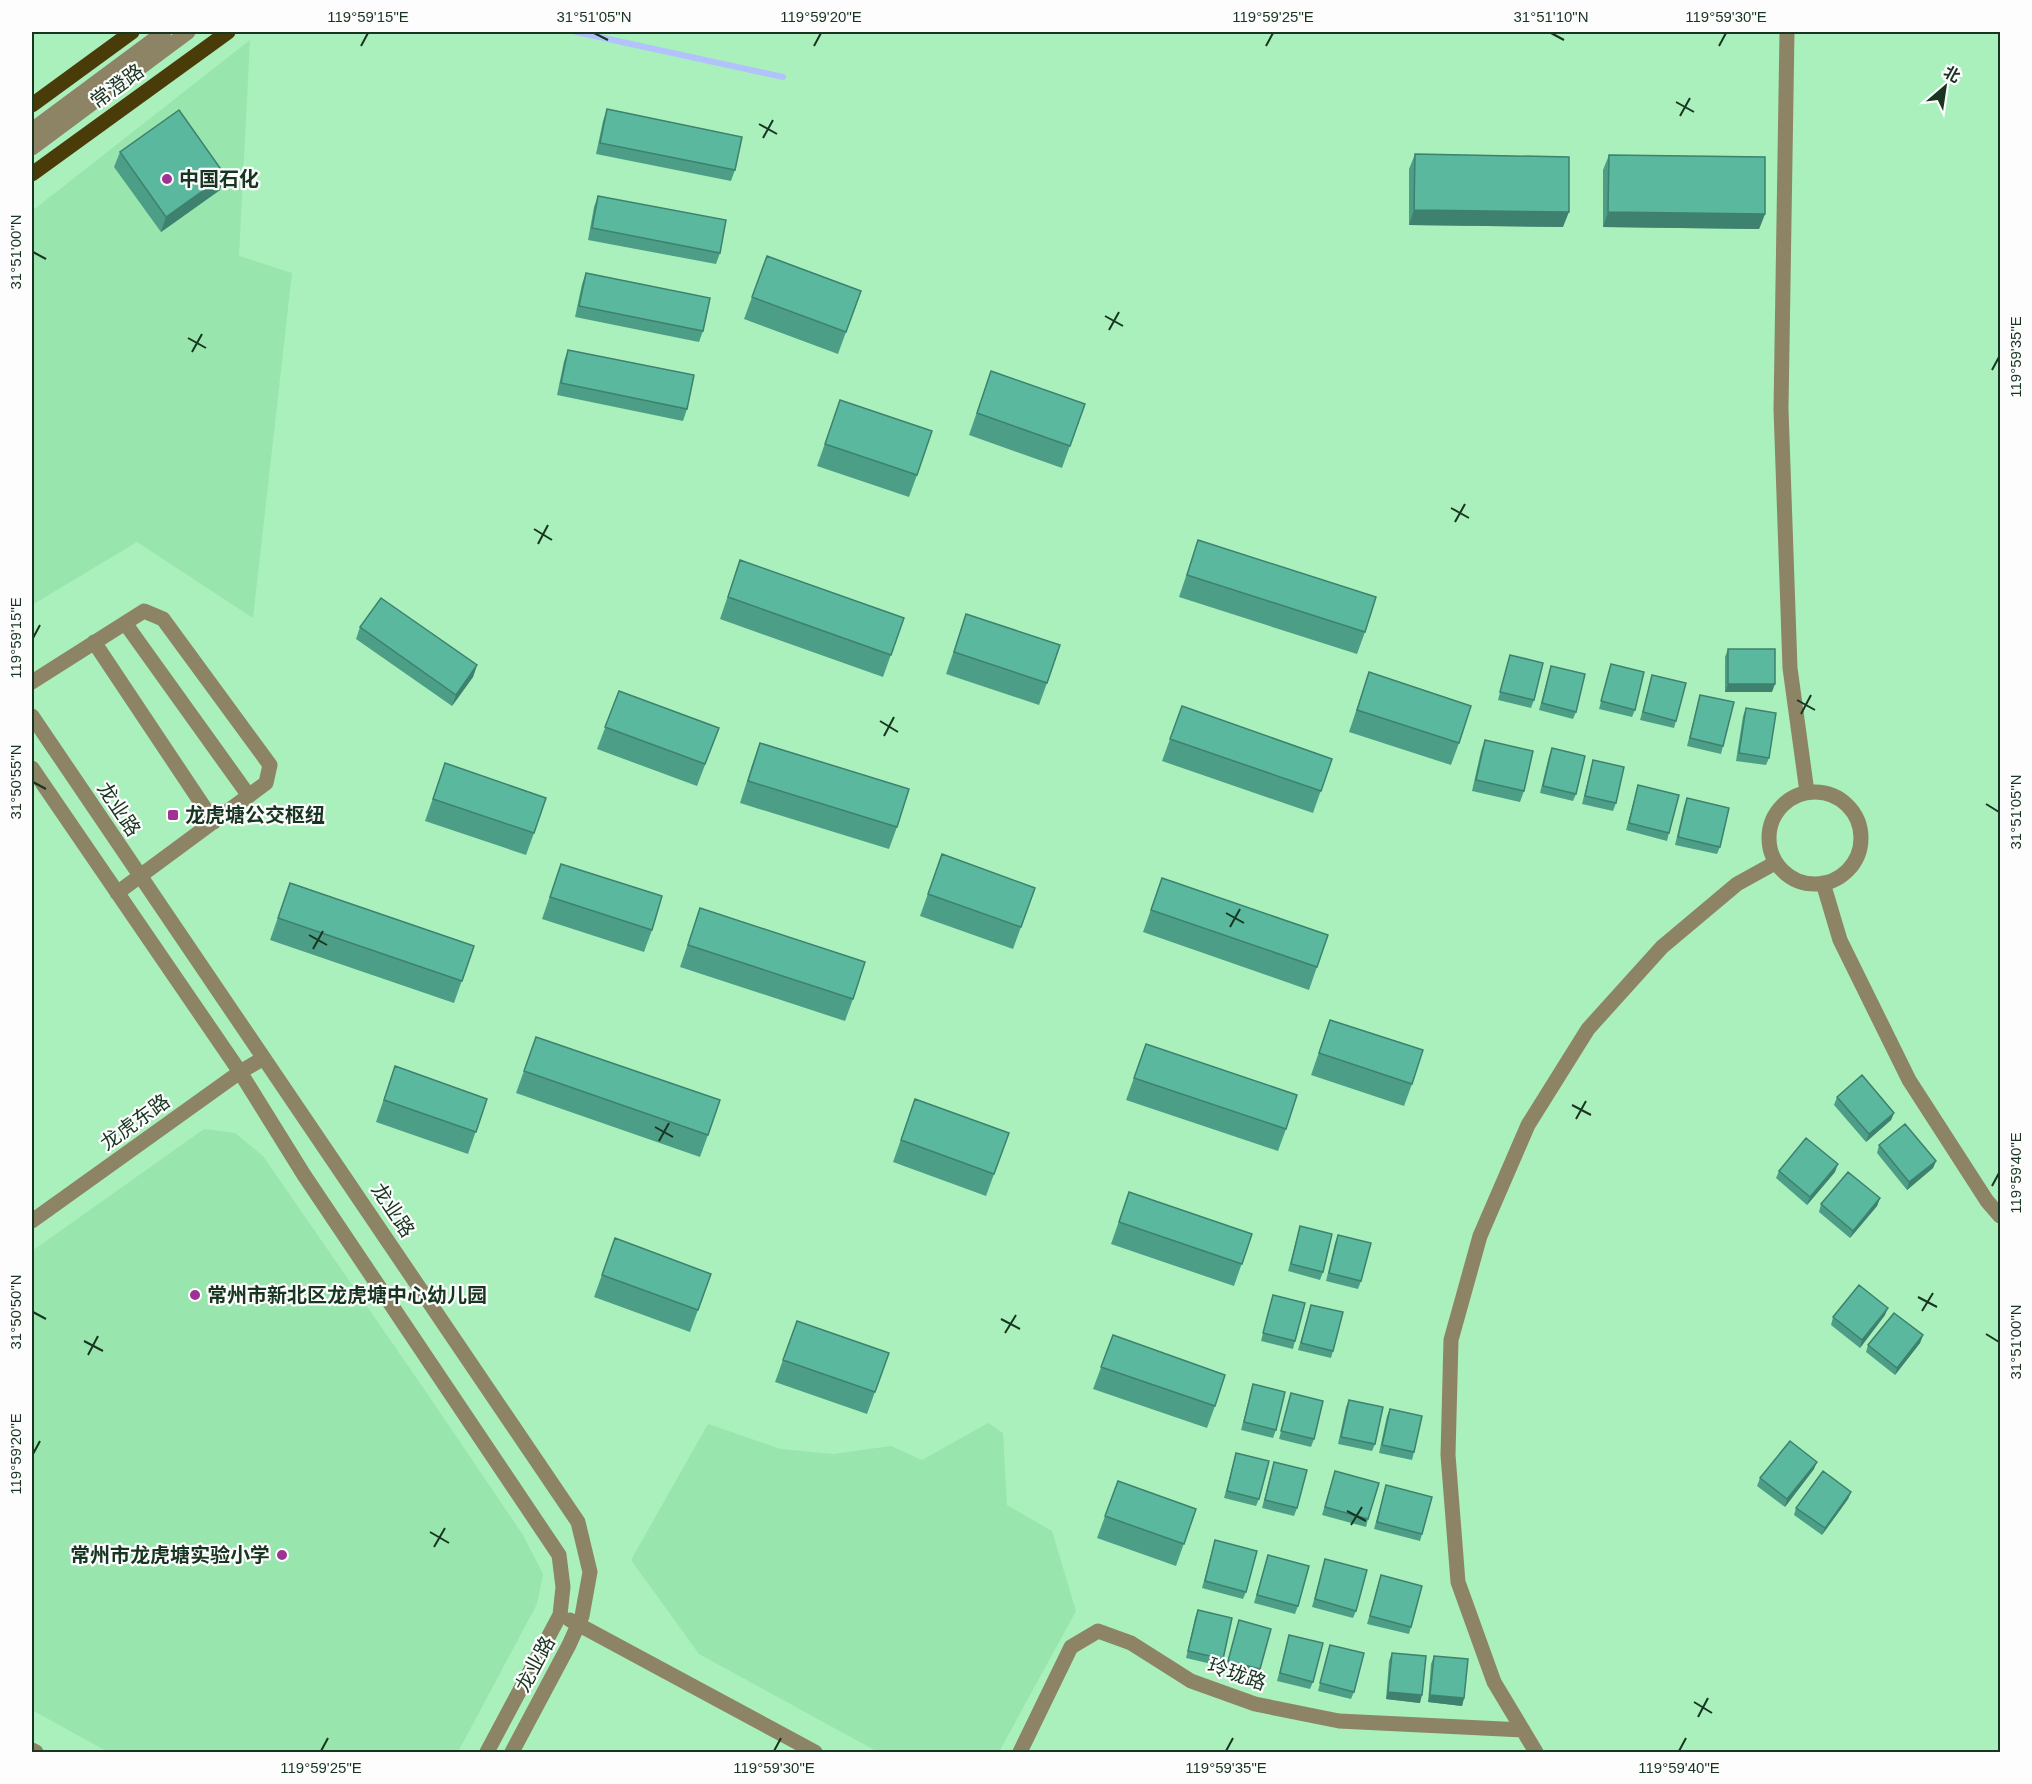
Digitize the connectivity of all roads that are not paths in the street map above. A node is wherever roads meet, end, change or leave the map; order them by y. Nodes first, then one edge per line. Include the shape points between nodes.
1 (132, 32) edge
2 (164, 32) edge
3 (188, 32) edge
4 (228, 32) edge
5 (1787, 32) edge
6 (32, 105) edge
7 (32, 130) edge
8 (32, 148) edge
9 (32, 174) edge
10 (125, 623) junction
11 (94, 642) junction
12 (32, 682) edge
13 (32, 716) edge
14 (32, 768) edge
15 (1807, 792) junction
16 (249, 796) junction
17 (214, 822) junction
18 (1775, 863) junction
19 (140, 876) junction
20 (1823, 884) junction
21 (117, 893) junction
22 (264, 1058) junction
23 (240, 1072) junction
24 (2001, 1216) edge
25 (32, 1221) edge
26 (560, 1615) junction
27 (578, 1625) junction
28 (1522, 1730) junction
29 (32, 1750) edge
30 (36, 1752) edge
31 (487, 1752) edge
32 (512, 1752) edge
33 (815, 1752) edge
34 (1020, 1752) edge
35 (1536, 1752) edge

1 - 6 main road, 常澄路
2 - 7 street
3 - 8 street
4 - 9 main road, 常澄路
5 - 15 street via 1781,409 1790,668
10 - 11 street
10 - 16 street
10 - 16 street via 144,611 164,618 270,765 266,783
11 - 12 street
11 - 17 street
13 - 19 street, 龙业路
14 - 21 street, 龙业路
15 - 18 street via 1790,798 1776,811 1769,828 1769,846
15 - 20 street via 1827,793 1845,802 1857,818 1862,837 1858,857 1846,872
16 - 17 street
17 - 19 street
18 - 20 street via 1799,882
18 - 28 street via 1737,884 1662,947 1588,1029 1528,1125 1480,1236 1451,1340 1448,1455 1458,1582 1494,1682
19 - 21 street
19 - 22 street, 龙业路
20 - 24 street via 1840,940 1909,1080 1987,1201
21 - 23 street, 龙业路
22 - 23 street, 龙虎东路
22 - 27 street, 龙业路 via 578,1522 590,1572
23 - 25 street, 龙虎东路
23 - 26 street, 龙业路 via 304,1175 559,1555 563,1587
26 - 27 street
26 - 31 street, 龙业路
27 - 32 street, 龙业路
27 - 33 street
28 - 34 street, 玲珑路 via 1339,1721 1255,1704 1191,1681 1131,1643 1098,1631 1071,1647
28 - 35 street
29 - 30 street

